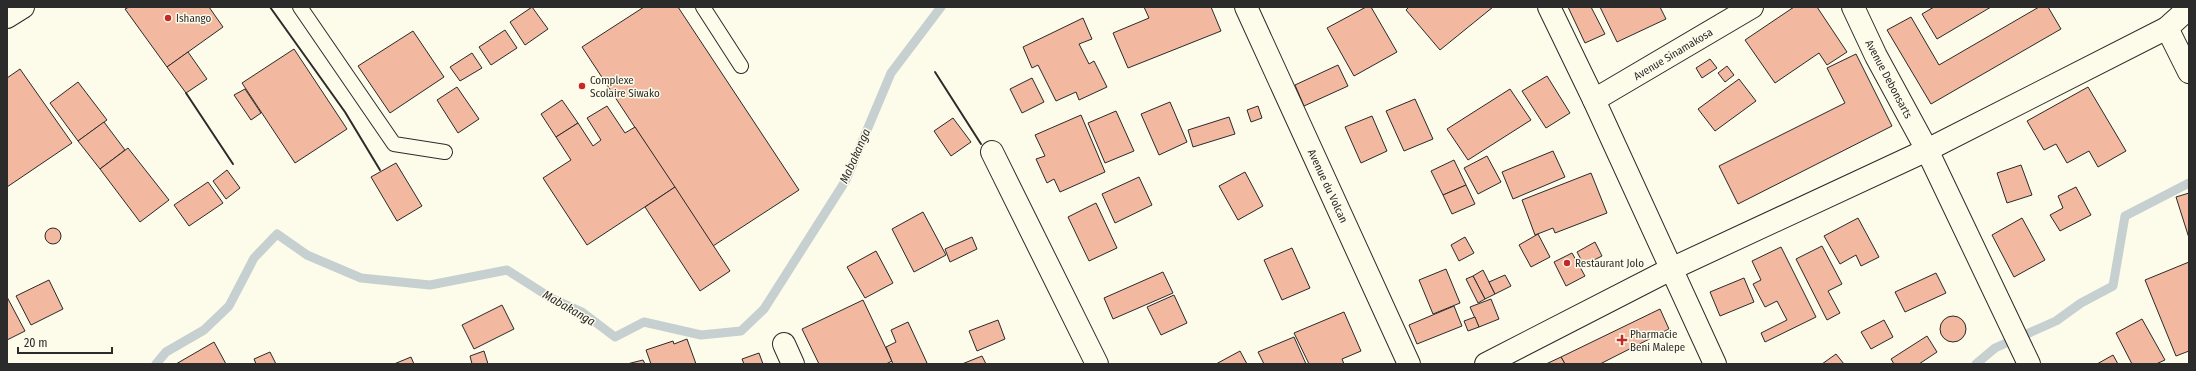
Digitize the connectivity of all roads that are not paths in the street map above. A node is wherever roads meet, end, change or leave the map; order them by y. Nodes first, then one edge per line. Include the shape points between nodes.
1 (23, 7) edge
2 (300, 7) edge
3 (703, 7) edge
4 (1246, 7) edge
5 (1549, 7) edge
6 (1752, 7) edge
7 (1853, 7) edge
8 (2189, 8) edge
9 (7, 17) edge
10 (2168, 28) junction
11 (741, 66) dead end
12 (2189, 72) edge
13 (1594, 100) junction
14 (1927, 150) junction
15 (444, 152) dead end
16 (992, 152) dead end
17 (1671, 269) junction
18 (784, 344) dead end
19 (2020, 347) edge
20 (793, 364) edge
21 (1097, 364) edge
22 (1409, 364) edge
23 (1486, 364) edge
24 (1715, 364) edge

1 - 9 main road
2 - 15 lane via 394,144
3 - 11 lane
4 - 22 main road, Avenue du Volcan
5 - 13 main road
6 - 13 main road, Avenue Sinamakosa
7 - 14 main road, Avenue Debonsarts via 1876,56
8 - 10 main road
10 - 12 main road
10 - 14 main road
13 - 17 main road
14 - 17 main road
14 - 19 main road, Avenue Debonsarts
16 - 21 main road
17 - 23 main road
17 - 24 main road
18 - 20 main road

